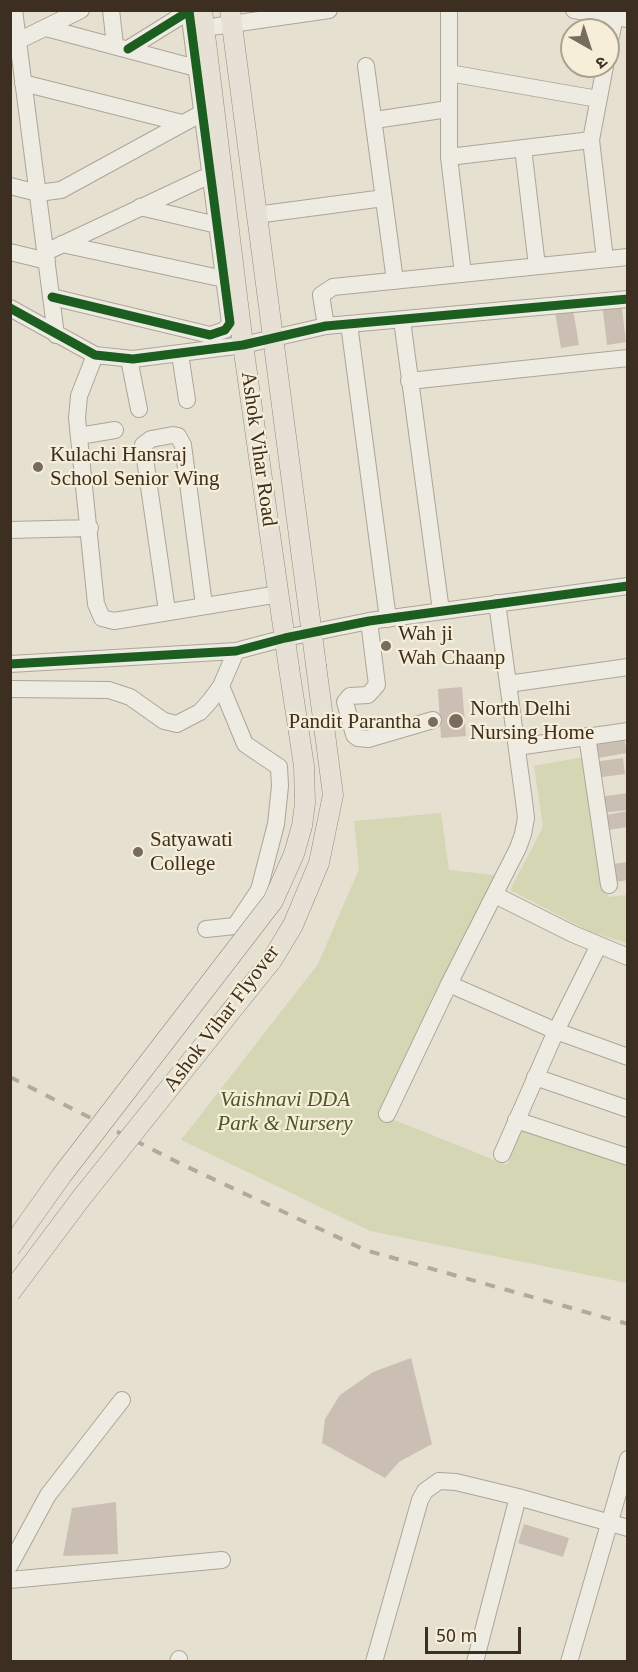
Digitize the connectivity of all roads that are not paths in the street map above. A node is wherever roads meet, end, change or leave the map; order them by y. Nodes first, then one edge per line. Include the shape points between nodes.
1 (14, 10) edge
2 (81, 10) edge
3 (111, 10) edge
4 (449, 10) edge
5 (574, 10) edge
6 (317, 11) edge
7 (231, 17) edge
8 (621, 18) edge
9 (203, 19) edge
10 (46, 28) junction
11 (121, 47) junction
12 (16, 49) edge
13 (366, 66) dead end
14 (196, 68) junction
15 (449, 73) junction
16 (602, 78) edge
17 (24, 83) junction
18 (598, 99) junction
19 (448, 109) junction
20 (202, 113) junction
21 (375, 120) junction
22 (182, 123) junction
23 (591, 140) junction
24 (523, 148) junction
25 (449, 157) junction
26 (210, 175) junction
27 (10, 186) edge
28 (38, 193) junction
29 (384, 198) junction
30 (140, 207) junction
31 (256, 215) junction
32 (217, 225) junction
33 (62, 244) junction
34 (10, 252) edge
35 (46, 256) junction
36 (627, 257) edge
37 (605, 259) junction
38 (537, 266) junction
39 (463, 274) junction
40 (224, 279) junction
41 (395, 281) junction
42 (52, 297) junction
43 (627, 299) edge
44 (10, 308) edge
45 (402, 320) junction
46 (349, 324) junction
47 (326, 326) junction
48 (56, 335) junction
49 (273, 339) junction
50 (243, 345) junction
51 (180, 354) junction
52 (94, 355) junction
53 (627, 358) edge
54 (129, 359) junction
55 (410, 381) junction
56 (187, 400) dead end
57 (139, 409) dead end
58 (115, 430) dead end
59 (79, 436) junction
60 (90, 528) junction
61 (10, 530) edge
62 (627, 586) edge
63 (279, 594) junction
64 (497, 603) junction
65 (204, 605) junction
66 (167, 611) junction
67 (441, 612) junction
68 (388, 619) junction
69 (369, 621) junction
70 (312, 632) junction
71 (285, 638) junction
72 (236, 651) junction
73 (10, 664) edge
74 (627, 667) edge
75 (508, 684) junction
76 (221, 686) junction
77 (10, 689) edge
78 (433, 720) dead end
79 (627, 731) edge
80 (587, 736) junction
81 (517, 747) junction
82 (609, 885) dead end
83 (495, 895) junction
84 (206, 929) dead end
85 (599, 945) junction
86 (627, 957) edge
87 (449, 984) junction
88 (556, 1031) junction
89 (627, 1057) edge
90 (535, 1077) junction
91 (627, 1109) edge
92 (387, 1114) dead end
93 (516, 1120) junction
94 (502, 1154) dead end
95 (627, 1157) edge
96 (10, 1248) edge
97 (10, 1293) edge
98 (122, 1400) dead end
99 (627, 1459) edge
100 (518, 1497) junction
101 (609, 1523) junction
102 (627, 1528) edge
103 (222, 1560) dead end
104 (10, 1565) edge
105 (10, 1580) edge
106 (374, 1662) edge
107 (475, 1662) edge
108 (569, 1662) edge

1 - 12 street
2 - 10 street
3 - 11 street
4 - 15 street
5 - 8 street
6 - 7 street
7 - 9 street
7 - 31 main road, Ashok Vihar Road
9 - 50 main road, Ashok Vihar Road
10 - 11 street
10 - 12 street
11 - 14 street
11 - 14 street via 189,10
12 - 17 street
13 - 21 street
14 - 20 street
15 - 18 street
15 - 19 street
16 - 18 street
17 - 22 street
17 - 28 street
18 - 23 street
19 - 21 street
19 - 25 street
20 - 22 street
20 - 26 street
21 - 29 street
22 - 28 street via 62,190
23 - 24 street
23 - 37 street
24 - 25 street
24 - 38 street
25 - 39 street
26 - 30 street
26 - 32 street
27 - 28 street
28 - 35 street
29 - 31 street
29 - 41 street
30 - 32 street
30 - 33 street
31 - 49 main road, Ashok Vihar Road
32 - 40 street
33 - 35 street
33 - 40 street
34 - 35 street
35 - 42 street
36 - 37 street
37 - 38 street
38 - 39 street
39 - 41 street
40 - 42 street via 230,323 215,335
41 - 47 street via 325,290 321,303
42 - 48 street
43 - 45 street
44 - 48 street
45 - 46 street
45 - 55 street
46 - 47 street
46 - 68 street
47 - 49 street
48 - 52 street
49 - 50 street
49 - 70 main road, Ashok Vihar Road
50 - 51 street
50 - 63 main road, Ashok Vihar Road
51 - 54 street
51 - 56 street
52 - 54 street
52 - 59 street via 77,406
53 - 55 street
54 - 57 street
55 - 67 street
58 - 59 street
59 - 60 street
60 - 61 street
60 - 66 street via 96,604 102,618 114,621
62 - 64 street
63 - 65 street
63 - 71 main road, Ashok Vihar Road
64 - 67 street
64 - 75 street
65 - 66 street
65 - 66 street via 183,445 173,435 142,445
67 - 68 street
68 - 69 street
69 - 70 street
69 - 78 street via 377,685 368,695 350,696 345,702 354,735 368,739
70 - 71 street
70 - 97 main road, Ashok Vihar Flyover, bridge via 333,795 319,863 292,925 266,968
71 - 72 street
71 - 96 main road, Ashok Vihar Flyover, bridge via 304,766 305,803 294,854 273,901
72 - 73 street
72 - 76 street
74 - 75 street
75 - 81 street
76 - 77 street via 200,712 177,724 164,721 130,697 109,690
76 - 84 street via 245,744 279,767 280,786 276,824 258,890 235,926
79 - 80 street
80 - 81 street
80 - 82 street
81 - 83 street via 526,818 518,848
83 - 85 street
83 - 87 street
85 - 86 street
85 - 88 street
87 - 88 street
87 - 92 street
88 - 89 street
88 - 90 street
90 - 91 street
90 - 93 street
93 - 94 street
93 - 95 street
98 - 104 street via 48,1495
99 - 101 street
100 - 101 street
100 - 106 street via 448,1481 439,1481 425,1491
100 - 107 street
101 - 102 street
101 - 108 street
103 - 105 street

